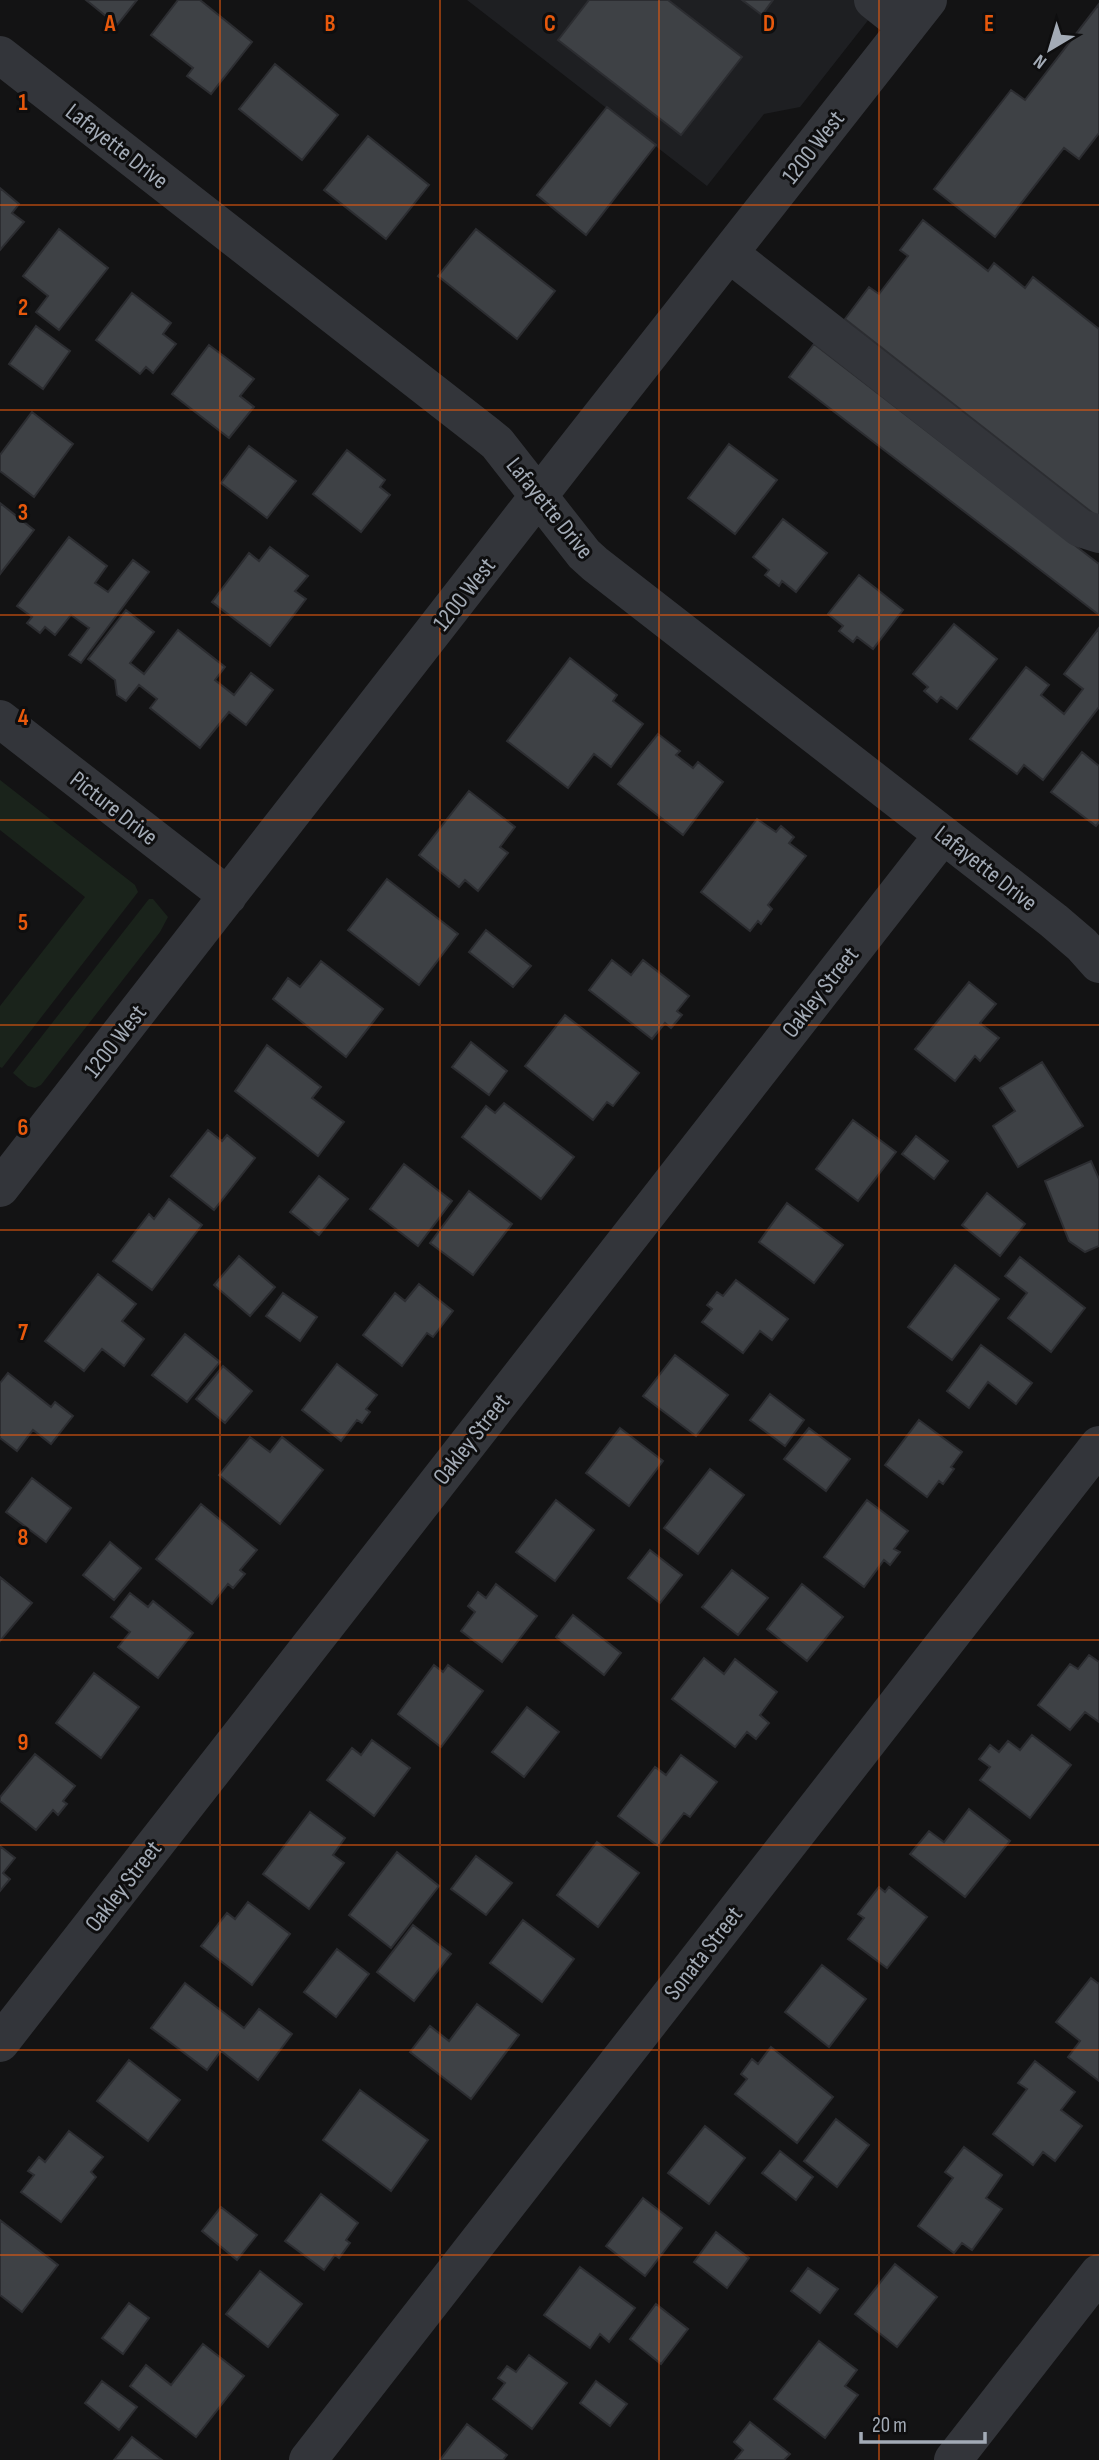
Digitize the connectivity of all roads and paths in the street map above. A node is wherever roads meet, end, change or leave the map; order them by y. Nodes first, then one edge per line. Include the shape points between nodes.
1 (873, 0) edge
2 (917, 14) edge
3 (0, 55) edge
4 (730, 254) junction
5 (539, 497) junction
6 (1099, 534) edge
7 (0, 719) edge
8 (943, 835) junction
9 (228, 896) junction
10 (1099, 964) edge
11 (0, 1188) edge
12 (1099, 1445) edge
13 (0, 2043) edge
14 (1099, 2273) edge
15 (308, 2460) edge
16 (953, 2460) edge

1 - 2 street
2 - 4 street, 1200 West
3 - 5 street, Lafayette Drive via 497,443
4 - 5 street, 1200 West
4 - 6 street via 1080,528
5 - 8 street, Lafayette Drive via 595,564
5 - 9 street, 1200 West
7 - 9 street, Picture Drive
8 - 10 street, Lafayette Drive via 1054,921
8 - 13 street, Oakley Street
9 - 11 street, 1200 West
12 - 15 street, Sonata Street
14 - 16 street

